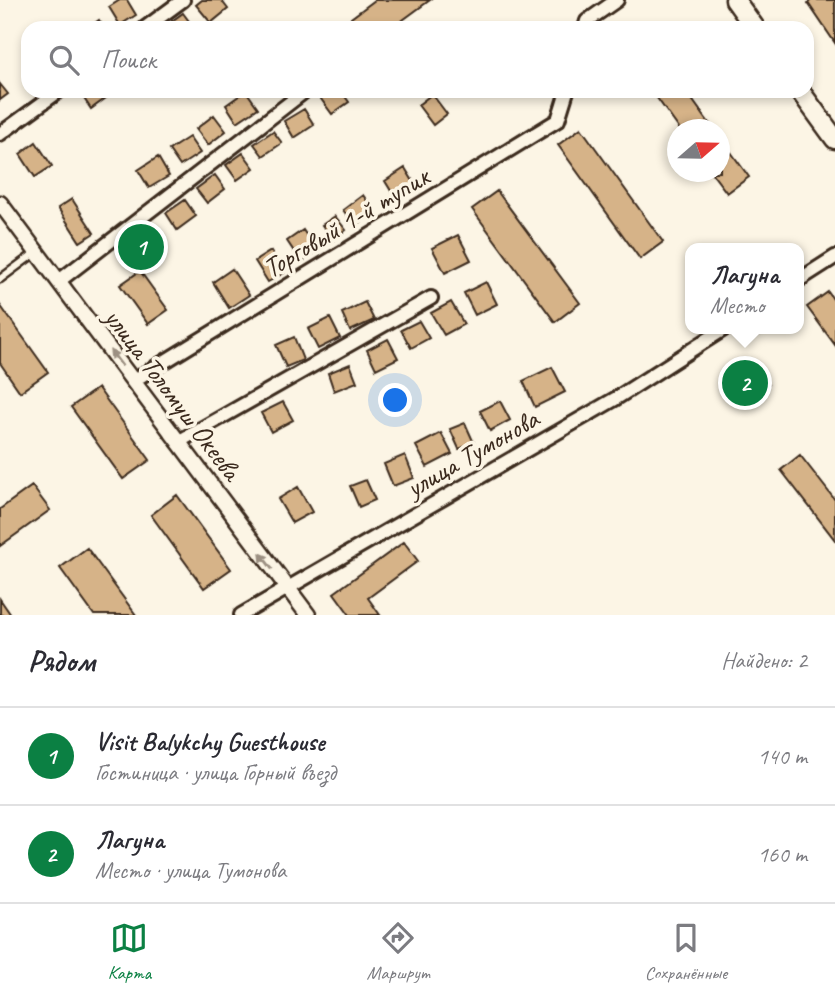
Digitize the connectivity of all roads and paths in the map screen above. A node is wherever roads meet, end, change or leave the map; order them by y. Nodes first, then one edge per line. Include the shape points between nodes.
1 (183, 0) edge
2 (617, 0) edge
3 (735, 0) edge
4 (154, 21) edge
5 (588, 21) edge
6 (750, 21) edge
7 (49, 98) edge
8 (296, 98) edge
9 (565, 98) edge
10 (805, 98) edge
11 (0, 134) edge
12 (835, 139) edge
13 (0, 203) edge
14 (36, 251) junction
15 (835, 257) edge
16 (804, 277) edge
17 (0, 279) edge
18 (59, 281) junction
19 (431, 298) dead end
20 (716, 334) edge
21 (133, 381) junction
22 (178, 442) junction
23 (287, 589) junction
24 (242, 615) edge
25 (308, 615) edge

1 - 4 street
2 - 5 street
3 - 6 main road
7 - 11 street
8 - 18 street
9 - 21 street, Торговый 1-й тупик via 558,120
10 - 12 main road
13 - 14 street, улица Толомуш Океева
14 - 17 lane
14 - 18 street, улица Толомуш Океева
15 - 16 street
21 -> 18 street, улица Толомуш Океева
19 - 22 street
20 - 23 street, улица Тумонова via 615,399
21 - 22 street, улица Толомуш Океева
23 -> 22 street, улица Толомуш Океева
23 - 24 street, улица Тумонова
23 - 25 street, улица Толомуш Океева

